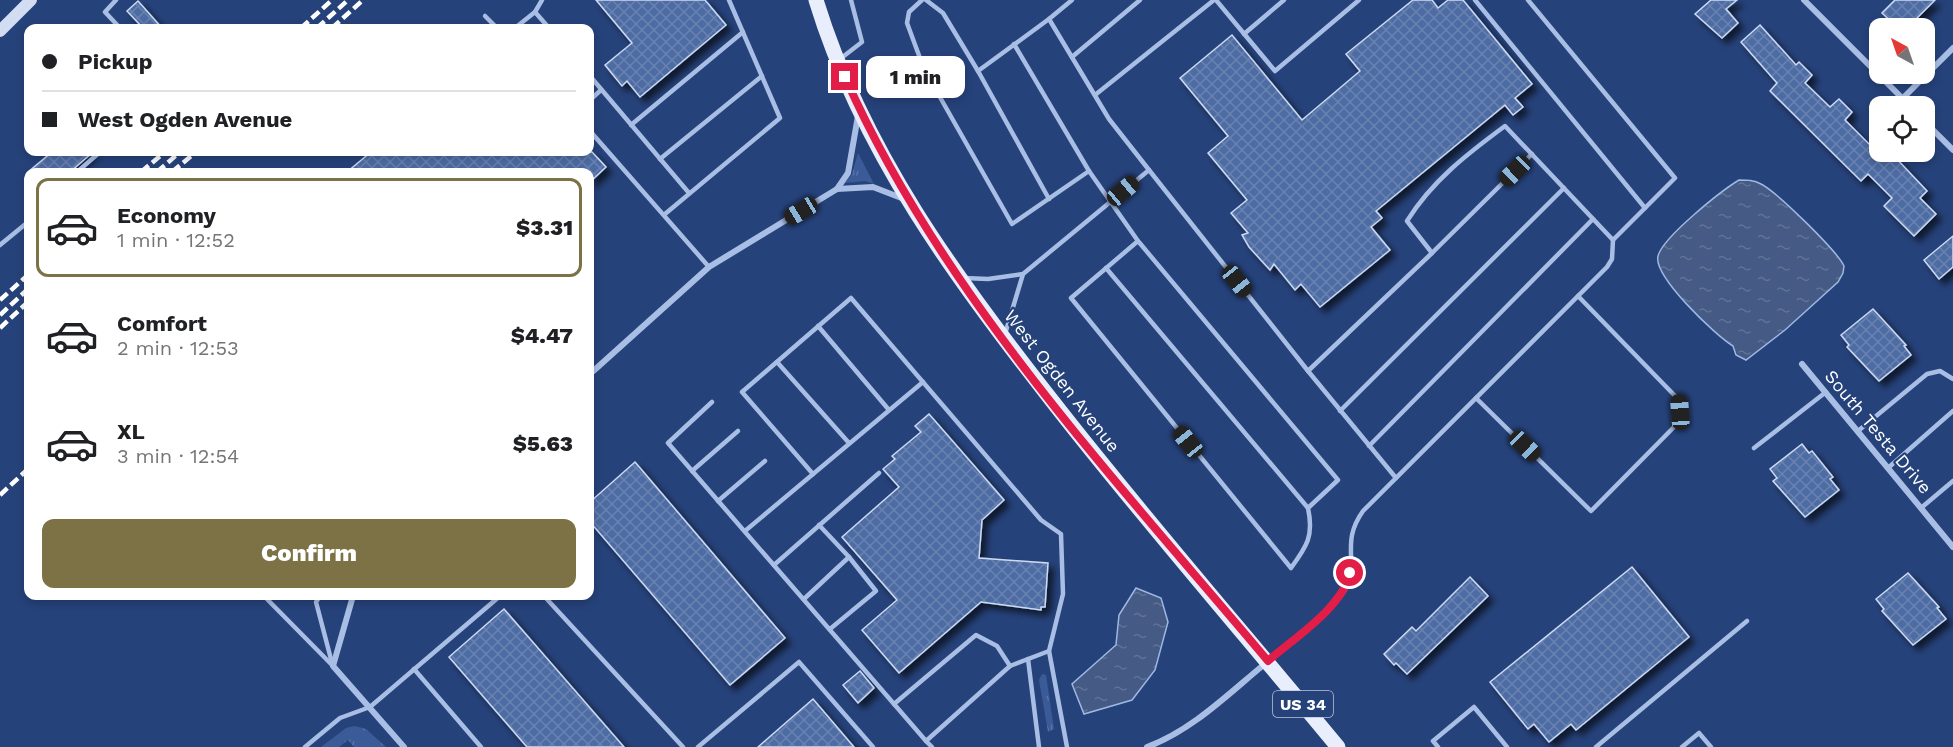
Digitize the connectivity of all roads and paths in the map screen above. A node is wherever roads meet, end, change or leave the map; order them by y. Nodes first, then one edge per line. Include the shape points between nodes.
1 (31, 0) edge
2 (116, 0) edge
3 (542, 0) edge
4 (729, 0) edge
5 (816, 0) edge
6 (851, 0) edge
7 (924, 0) edge
8 (1072, 0) edge
9 (1140, 0) edge
10 (1215, 0) edge
11 (1284, 0) edge
12 (1359, 0) edge
13 (1475, 0) edge
14 (1528, 0) edge
15 (1804, 0) edge
16 (535, 12) junction
17 (486, 16) dead end
18 (1049, 19) junction
19 (116, 24) edge
20 (493, 24) edge
21 (520, 24) edge
22 (546, 24) edge
23 (0, 30) edge
24 (743, 32) junction
25 (1244, 34) junction
26 (1014, 45) junction
27 (1953, 48) edge
28 (1072, 57) junction
29 (838, 60) junction
30 (978, 71) junction
31 (762, 76) junction
32 (594, 81) edge
33 (601, 90) junction
34 (1095, 95) junction
35 (594, 96) edge
36 (1899, 96) edge
37 (1905, 96) edge
38 (859, 109) junction
39 (632, 125) junction
40 (1935, 132) edge
41 (594, 135) edge
42 (1953, 150) edge
43 (1532, 154) junction
44 (95, 156) edge
45 (660, 159) junction
46 (82, 168) edge
47 (1149, 170) junction
48 (1089, 171) junction
49 (1564, 188) junction
50 (837, 189) junction
51 (689, 193) junction
52 (1049, 199) junction
53 (909, 201) junction
54 (1110, 202) junction
55 (1645, 208) junction
56 (664, 214) junction
57 (1593, 219) junction
58 (24, 225) edge
59 (1613, 240) junction
60 (1138, 241) junction
61 (0, 245) edge
62 (1432, 253) junction
63 (709, 267) junction
64 (1106, 268) junction
65 (1023, 274) junction
66 (959, 278) junction
67 (1578, 296) junction
68 (818, 326) junction
69 (1003, 339) junction
70 (777, 362) junction
71 (1802, 364) dead end
72 (594, 370) edge
73 (1308, 371) junction
74 (1953, 379) edge
75 (922, 382) junction
76 (1826, 392) junction
77 (1476, 398) junction
78 (712, 402) dead end
79 (889, 410) junction
80 (1340, 411) junction
81 (1953, 411) edge
82 (738, 431) dead end
83 (1858, 431) junction
84 (849, 443) junction
85 (1369, 446) junction
86 (1754, 448) dead end
87 (765, 461) dead end
88 (1888, 468) junction
89 (692, 471) junction
90 (879, 473) dead end
91 (813, 474) junction
92 (1396, 478) junction
93 (1953, 481) edge
94 (718, 501) junction
95 (1308, 508) junction
96 (1921, 508) junction
97 (819, 525) junction
98 (745, 531) junction
99 (1952, 544) edge
100 (849, 557) junction
101 (774, 565) junction
102 (804, 599) junction
103 (268, 600) edge
104 (317, 600) edge
105 (352, 600) edge
106 (495, 600) edge
107 (548, 600) edge
108 (1748, 621) dead end
109 (830, 629) junction
110 (1049, 651) junction
111 (1028, 659) junction
112 (1268, 661) junction
113 (333, 666) junction
114 (1010, 666) junction
115 (414, 669) junction
116 (894, 704) junction
117 (370, 707) junction
118 (926, 741) junction
119 (1163, 744) edge
120 (305, 747) edge
121 (404, 747) edge
122 (481, 747) edge
123 (683, 747) edge
124 (698, 747) edge
125 (873, 747) edge
126 (932, 747) edge
127 (1039, 747) edge
128 (1067, 747) edge
129 (1147, 747) edge
130 (1338, 747) edge
131 (1438, 747) edge
132 (1507, 747) edge
133 (1596, 747) edge
134 (1682, 747) edge
135 (1711, 747) edge

1 - 23 main road
2 - 19 lane via 105,12
3 - 16 lane
4 - 24 lane
5 - 29 main road, West Ogden Avenue / US 34
6 - 29 lane via 862,42
7 - 30 lane via 944,13
7 - 52 lane via 909,12 907,23 924,69 1012,224
8 - 18 lane
9 - 28 lane
10 - 25 lane
10 - 34 lane
11 - 25 lane
12 - 25 lane via 1275,71
13 - 55 lane
14 - 55 lane via 1676,178
15 - 36 street
16 - 21 lane
16 - 22 lane
17 - 20 lane
18 - 26 lane
18 - 28 lane
24 - 31 lane
24 - 39 lane
26 - 30 lane
26 - 48 lane
27 - 37 street
28 - 34 lane
29 - 38 main road, West Ogden Avenue / US 34
30 - 52 lane
31 - 45 lane
31 - 51 lane via 780,118
32 - 33 lane
33 - 35 lane
33 - 39 lane
34 - 47 lane
38 - 50 street via 848,173
38 - 53 main road, West Ogden Avenue / US 34
39 - 45 lane
40 - 42 street
41 - 56 lane
43 - 49 lane
43 - 62 lane
43 - 62 lane via 1505,126 1474,148 1424,194 1407,220
44 - 46 lane
45 - 51 lane
47 - 54 lane
47 - 73 lane
48 - 52 lane
48 - 54 lane
49 - 57 lane
49 - 80 lane
50 - 53 street via 873,188
50 - 63 street
51 - 56 lane
53 - 66 main road, West Ogden Avenue / US 34
54 - 60 lane
54 - 65 lane
55 - 59 lane
56 - 63 lane
57 - 59 lane
57 - 85 lane
58 - 61 lane
59 - 67 lane via 1612,259
60 - 64 lane
60 - 95 lane via 1338,480
62 - 73 lane
63 - 72 street
64 - 95 lane
64 - 95 lane via 1071,298 1291,568 1303,552 1312,528
65 - 66 lane
65 - 69 lane
66 - 69 main road, West Ogden Avenue / US 34
67 - 77 lane
67 - 77 lane via 1674,393 1680,412 1674,427 1591,511
68 - 70 lane
68 - 75 lane via 850,298
68 - 79 lane
69 - 112 main road, West Ogden Avenue / US 34 via 1083,441
70 - 84 lane
70 - 91 lane via 742,392
71 - 76 street, South Testa Drive
73 - 80 lane
74 - 83 lane via 1940,371 1927,374
75 - 79 lane
75 - 110 lane via 1041,520 1061,534 1063,594
76 - 83 street, South Testa Drive
76 - 86 lane
77 - 92 lane
78 - 89 lane via 668,443
79 - 84 lane
80 - 85 lane
81 - 88 lane
82 - 89 lane
83 - 88 street, South Testa Drive
84 - 91 lane
85 - 92 lane
87 - 94 lane
88 - 96 street, South Testa Drive
89 - 94 lane
90 - 97 lane
91 - 98 lane
92 - 112 lane via 1363,511 1353,528 1346,588 1336,602
93 - 96 lane
94 - 98 lane
96 - 99 street, South Testa Drive
97 - 100 lane
97 - 101 lane
98 - 101 lane
100 - 102 lane
100 - 109 lane via 876,591
101 - 102 lane
102 - 109 lane
103 - 113 lane
104 - 113 lane
105 - 113 street
106 - 115 lane
107 - 123 lane
108 - 133 lane
109 - 116 lane
110 - 111 lane
110 - 128 lane
111 - 114 lane
111 - 127 lane
112 - 119 street
112 - 130 main road, West Ogden Avenue / US 34
113 - 117 street
114 - 116 lane via 997,646 976,635
114 - 118 lane
115 - 117 lane
115 - 122 lane
116 - 118 lane
117 - 120 lane via 340,718
117 - 121 street
118 - 126 lane
119 - 129 street
124 - 125 lane via 799,662
131 - 132 lane via 1433,741 1474,707
134 - 135 lane via 1699,733

